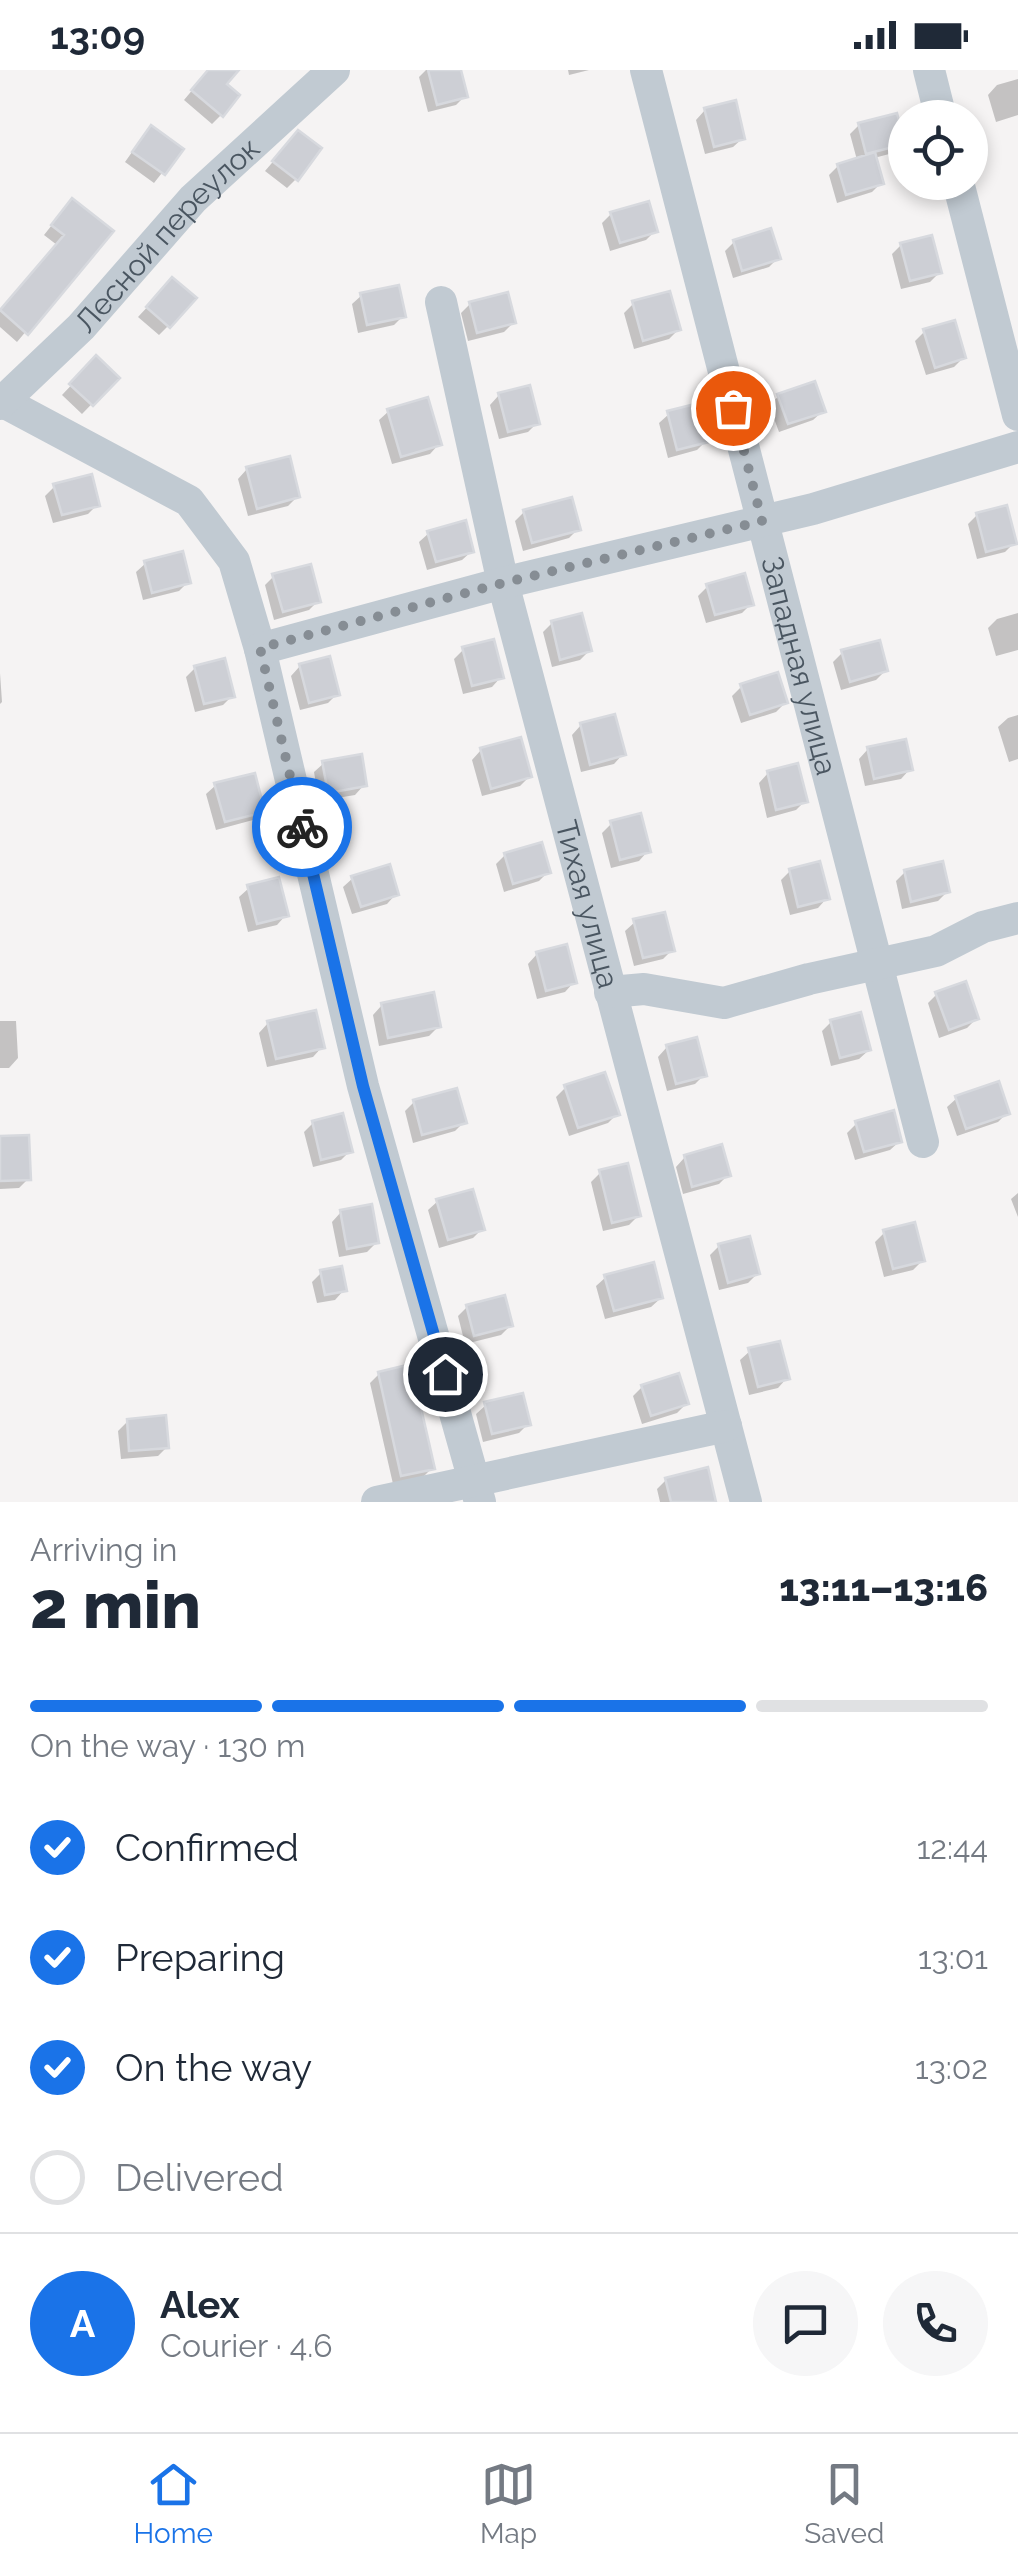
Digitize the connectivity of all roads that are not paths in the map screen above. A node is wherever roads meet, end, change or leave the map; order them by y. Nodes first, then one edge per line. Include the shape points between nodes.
1 (334, 70) edge
2 (646, 70) edge
3 (929, 70) edge
4 (936, 100) edge
5 (963, 200) edge
6 (441, 302) dead end
7 (1, 402) edge
8 (1018, 414) edge
9 (1018, 447) edge
10 (762, 521) junction
11 (503, 583) junction
12 (260, 648) junction
13 (1018, 918) edge
14 (877, 964) junction
15 (610, 992) junction
16 (923, 1142) dead end
17 (726, 1426) junction
18 (478, 1492) edge
19 (377, 1502) edge
20 (746, 1502) edge

1 - 7 street, Лесной переулок via 193,199 81,327
2 - 10 street, Западная улица
3 - 4 street
5 - 8 street
6 - 11 street, Тихая улица
7 - 12 street via 189,501 234,561
9 - 10 street
10 - 11 street
10 - 14 street, Западная улица
11 - 12 street
11 - 15 street, Тихая улица
12 - 18 street via 363,1086
13 - 14 street via 983,926 936,951
14 - 15 street via 724,1003 644,989
14 - 16 street, Западная улица
15 - 17 street, Тихая улица
17 - 18 street
17 - 20 street, Тихая улица
18 - 19 street

